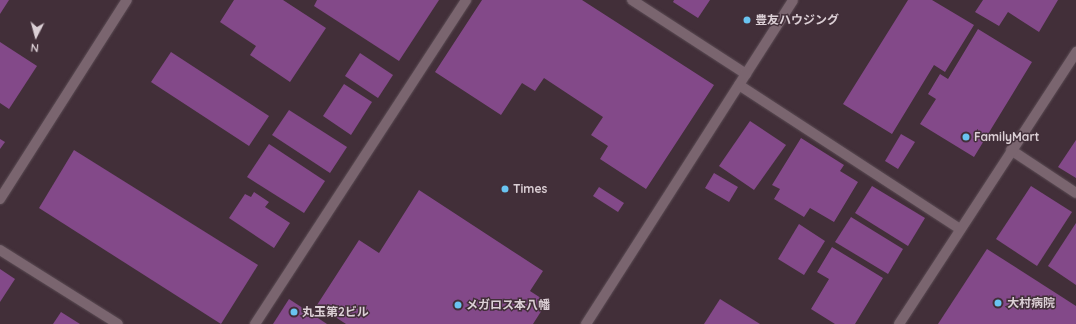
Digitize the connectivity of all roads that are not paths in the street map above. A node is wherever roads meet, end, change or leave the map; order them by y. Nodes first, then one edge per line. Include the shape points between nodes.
1 (127, 0) edge
2 (466, 0) edge
3 (632, 0) edge
4 (793, 0) edge
5 (1076, 52) edge
6 (746, 74) junction
7 (739, 85) junction
8 (1011, 150) junction
9 (1076, 194) edge
10 (0, 199) edge
11 (960, 229) junction
12 (0, 250) edge
13 (118, 324) edge
14 (255, 324) edge
15 (586, 324) edge
16 (899, 324) edge

1 - 10 street
2 - 14 street
3 - 6 street
4 - 6 street
5 - 8 street
6 - 7 street
7 - 11 street
7 - 15 street
8 - 9 street
8 - 11 street
11 - 16 street
12 - 13 street

